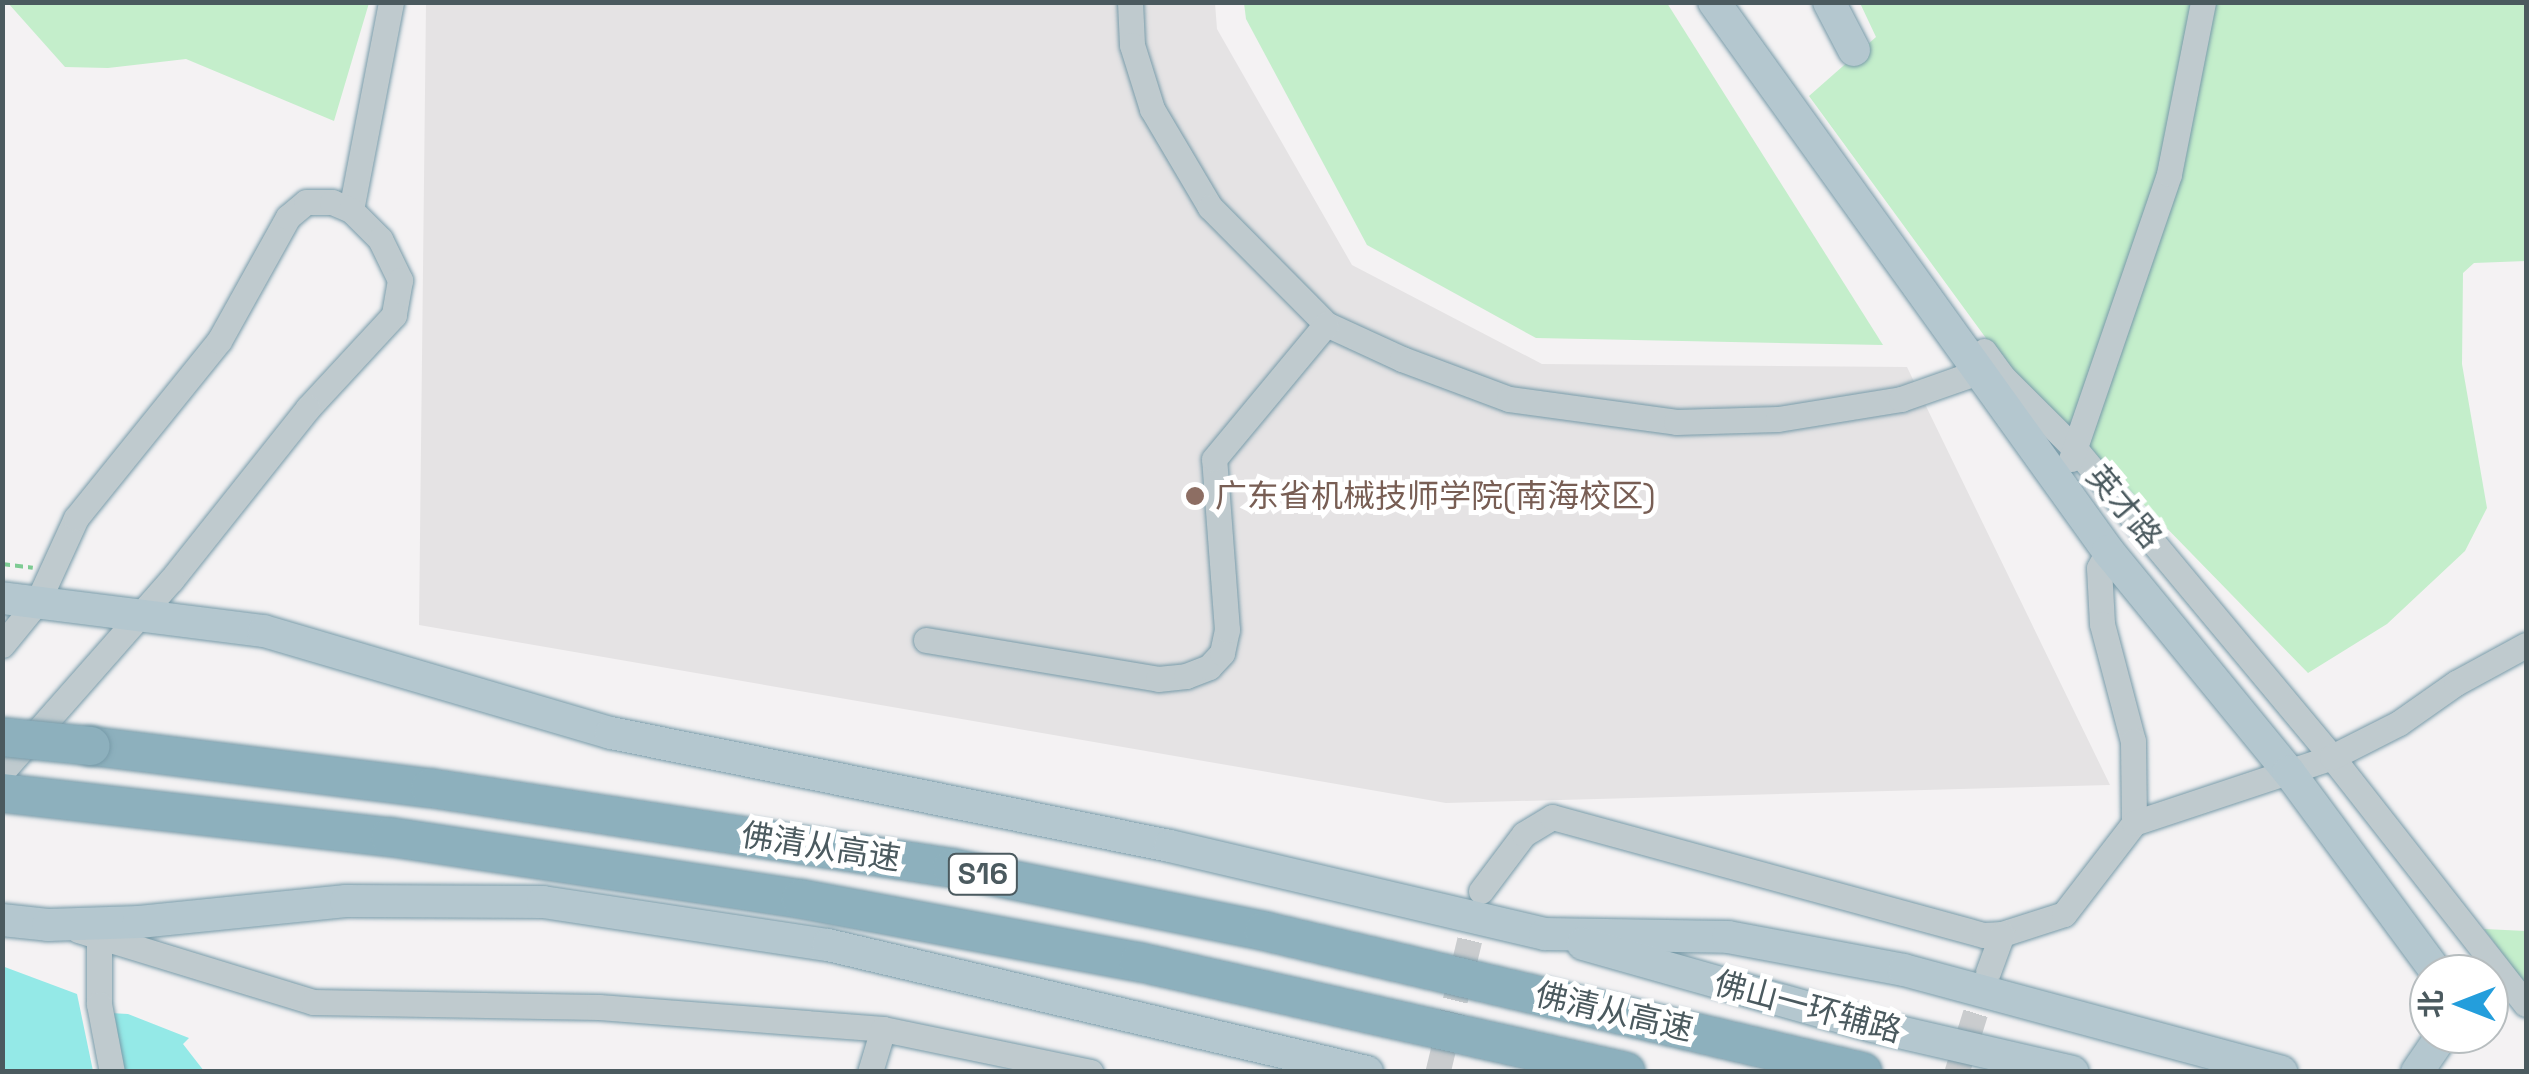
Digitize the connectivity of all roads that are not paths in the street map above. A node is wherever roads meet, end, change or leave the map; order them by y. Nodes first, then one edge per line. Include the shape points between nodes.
1 (391, 2) edge
2 (1130, 2) edge
3 (1714, 2) edge
4 (1732, 2) edge
5 (1828, 2) edge
6 (2203, 2) edge
7 (1854, 50) dead end
8 (351, 210) junction
9 (1326, 324) junction
10 (1978, 372) junction
11 (2077, 451) junction
12 (2055, 479) junction
13 (2108, 551) junction
14 (2, 598) edge
15 (38, 601) junction
16 (142, 612) junction
17 (926, 640) dead end
18 (2, 645) edge
19 (2526, 645) edge
20 (2, 737) edge
21 (2332, 757) junction
22 (2, 772) edge
23 (2289, 772) junction
24 (2, 793) edge
25 (2134, 823) junction
26 (1482, 891) tunnel mouth
27 (2, 920) edge
28 (48, 925) junction
29 (1545, 934) junction
30 (2002, 934) junction
31 (99, 936) junction
32 (2423, 954) edge
33 (1988, 972) tunnel mouth
34 (1334, 1004) junction
35 (2526, 1004) edge
36 (884, 1029) junction
37 (112, 1072) edge
38 (870, 1072) edge
39 (1091, 1072) edge
40 (1367, 1072) edge
41 (1517, 1072) edge
42 (1626, 1072) edge
43 (1862, 1072) edge
44 (2072, 1072) edge
45 (2281, 1072) edge

1 - 8 street
2 - 9 street via 1132,45 1152,110 1210,207
3 - 10 main road, 英才路
4 - 11 street, 英才路 via 2002,376
5 - 7 main road
6 - 11 street via 2169,174
8 - 15 street via 306,202 288,218 219,341 76,518
8 - 16 street via 380,239 400,280 394,315 308,408
9 - 10 street via 1509,400 1676,422 1778,419 1883,402
9 - 17 street via 1214,459 1227,630 1222,653 1209,667 1158,679
10 - 12 main road, 英才路
11 - 12 street
11 - 21 street, 英才路
12 - 13 main road, 英才路
13 - 23 main road, 英才路
13 - 25 street via 2099,568 2102,624 2133,741
14 - 15 main road
15 - 16 main road
15 - 18 street
16 - 22 street
16 - 29 main road via 264,632 612,733 1170,846
19 - 21 street
20 - 43 highway, 佛清从高速 / S16, bridge via 430,788 952,868 1264,932
21 - 23 street
21 - 35 street, 英才路
23 - 25 street
23 - 32 main road, 英才路
24 - 34 highway, 佛清从高速 / S16 via 390,837 802,899
25 - 30 street via 2064,914
26 - 30 street via 1524,834 1552,816 1984,935
27 - 28 main road
28 - 31 street
28 - 40 main road via 346,901 544,902 828,946
29 - 44 main road, 佛山一环辅路 via 1873,1026
29 - 45 main road via 1728,936 1904,970
30 - 33 street
31 - 36 street via 313,1002 599,1007
31 - 37 street via 100,1004
34 - 41 highway
34 - 42 highway, 佛清从高速 / S16
36 - 38 street
36 - 39 street

